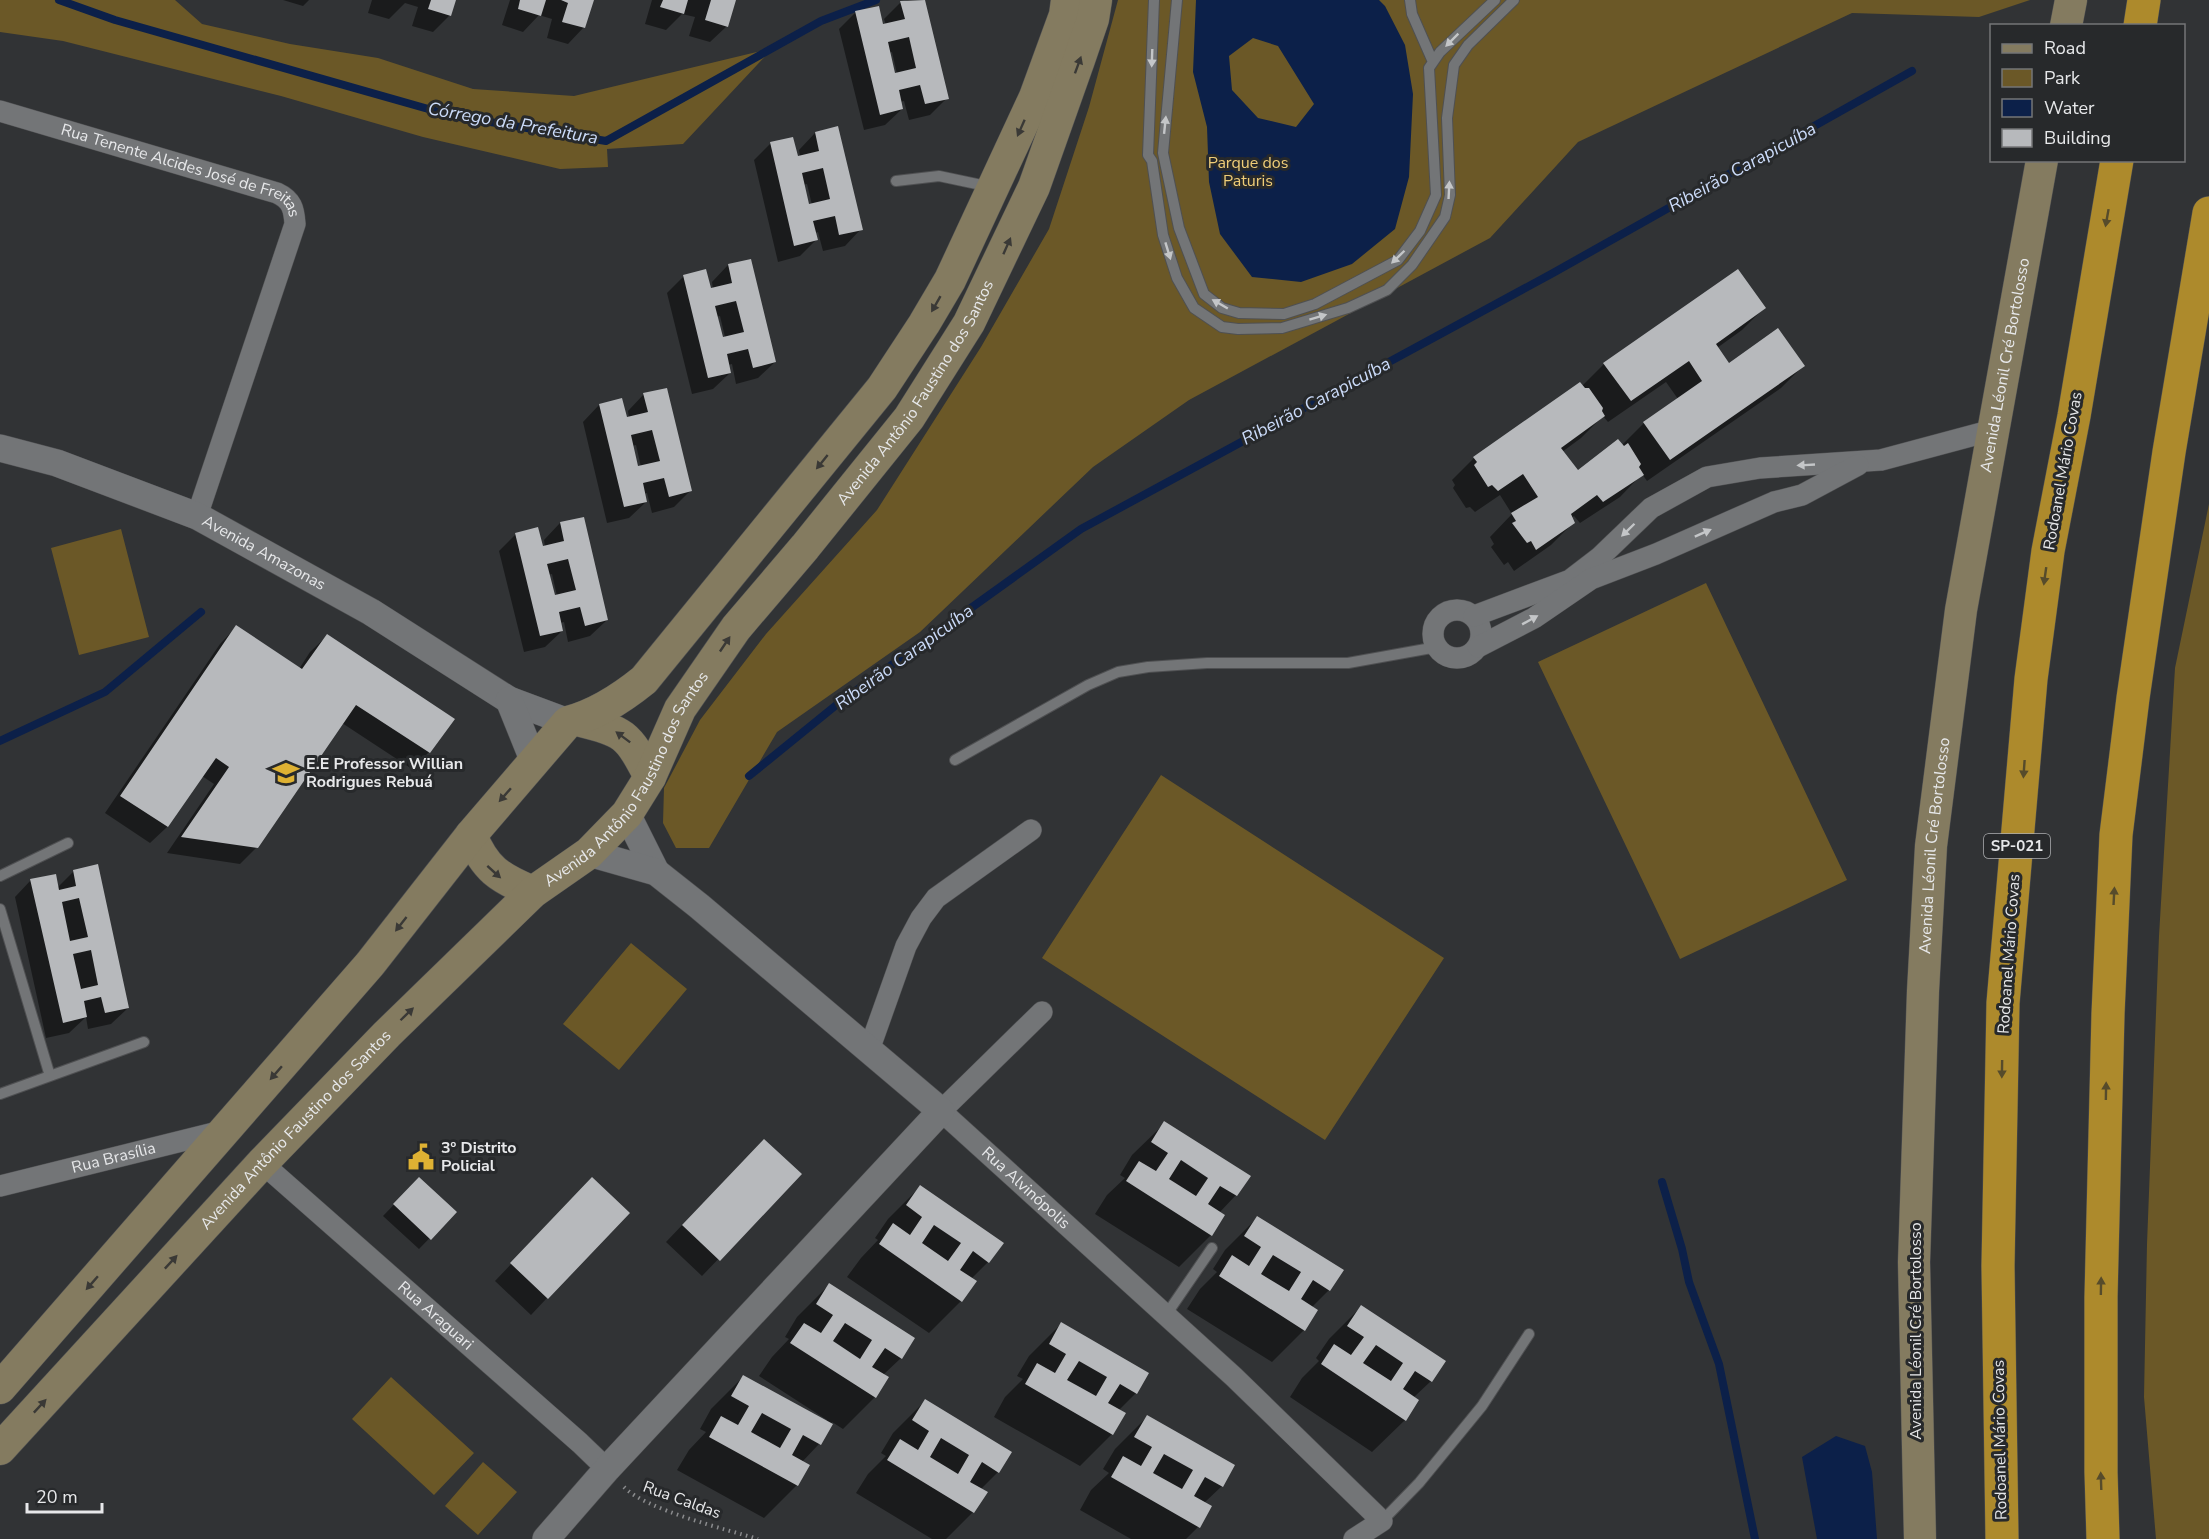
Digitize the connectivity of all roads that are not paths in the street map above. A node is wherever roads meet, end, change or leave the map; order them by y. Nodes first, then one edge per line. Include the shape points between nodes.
1 (1067, 0) edge
2 (1096, 0) edge
3 (1154, 0) edge
4 (1178, 0) edge
5 (1410, 0) edge
6 (1495, 0) edge
7 (1514, 0) edge
8 (2071, 0) edge
9 (2144, 0) edge
10 (2066, 24) edge
11 (2140, 24) edge
12 (1433, 62) junction
13 (0, 111) edge
14 (2042, 162) edge
15 (2117, 162) edge
16 (896, 181) dead end
17 (994, 187) junction
18 (2209, 213) edge
19 (1993, 430) junction
20 (0, 448) edge
21 (1864, 462) junction
22 (197, 516) junction
23 (1474, 616) junction
24 (1437, 647) junction
25 (1478, 647) junction
26 (509, 700) junction
27 (573, 721) junction
28 (955, 760) dead end
29 (534, 762) junction
30 (650, 777) junction
31 (627, 814) junction
32 (1031, 830) dead end
33 (471, 835) junction
34 (68, 843) dead end
35 (589, 853) junction
36 (656, 872) junction
37 (0, 876) edge
38 (532, 892) junction
39 (0, 909) edge
40 (1042, 1012) dead end
41 (144, 1042) dead end
42 (869, 1050) junction
43 (50, 1076) junction
44 (0, 1094) edge
45 (941, 1111) junction
46 (227, 1130) junction
47 (262, 1163) junction
48 (0, 1186) edge
49 (1212, 1248) dead end
50 (1166, 1315) junction
51 (1529, 1334) dead end
52 (0, 1388) edge
53 (0, 1449) edge
54 (607, 1469) junction
55 (1382, 1521) junction
56 (546, 1539) edge
57 (1354, 1539) edge
58 (1920, 1539) edge
59 (2002, 1539) edge
60 (2103, 1539) edge

1 -> 17 main road, Avenida Antônio Faustino dos Santos via 1035,97
30 -> 2 main road, Avenida Antônio Faustino dos Santos via 681,709 736,628 909,418 969,323 1034,187 1083,50
3 -> 7 lane via 1148,155 1163,235 1177,278 1194,308 1222,327 1238,329 1282,328 1348,308 1386,290 1412,265 1442,223 1450,195 1447,118 1455,65 1468,45
12 -> 4 lane via 1429,68 1436,195 1420,231 1398,260 1315,304 1284,314 1239,313 1222,308 1204,294 1179,228 1162,153
5 - 12 lane
6 -> 12 lane
8 - 10 main road
9 - 11 highway
13 - 22 street, Rua Tenente Alcides José de Freitas via 277,193 294,207 295,224
14 - 19 main road, Avenida Léonil Cré Bortolosso
15 -> 59 highway, Rodoanel Mário Covas / SP-021 via 2048,551 2031,679 2003,1003 1998,1266
16 - 17 lane via 939,176
17 -> 27 main road, Avenida Antônio Faustino dos Santos via 950,280 882,388 644,680
60 -> 18 highway via 2101,1298 2116,835 2169,452
19 - 21 street
19 - 58 main road, Avenida Léonil Cré Bortolosso via 1961,610 1931,846 1914,1262
20 - 22 street, Avenida Amazonas via 57,464
21 -> 23 street via 1760,468 1707,477 1651,508 1570,580
25 -> 21 street via 1534,618 1591,579 1773,502 1802,495
22 - 26 street, Avenida Amazonas via 371,612
23 - 24 street via 1458,610 1442,615 1432,635
23 - 25 street via 1482,631
24 - 25 street via 1443,654 1458,659 1473,654
24 - 28 lane via 1348,663 1207,663 1118,672
26 - 27 street, Avenida Amazonas
26 - 29 street
27 - 29 main road, Avenida Antônio Faustino dos Santos
30 -> 27 main road via 624,735
29 -> 33 main road, Avenida Antônio Faustino dos Santos
30 - 31 main road, Avenida Antônio Faustino dos Santos
31 - 35 main road, Avenida Antônio Faustino dos Santos
31 - 36 street, Rua Alvinópolis
32 - 42 street via 936,898 921,918 906,946
33 -> 38 main road via 478,853 494,872
33 -> 46 main road, Avenida Antônio Faustino dos Santos via 370,964
34 - 37 lane
35 - 36 street, Rua Alvinópolis
35 - 38 main road, Avenida Antônio Faustino dos Santos
36 - 42 street, Rua Alvinópolis
47 -> 38 main road, Avenida Antônio Faustino dos Santos
39 - 43 lane
40 - 45 street
41 - 43 lane
42 - 45 street, Rua Alvinópolis
43 - 44 lane
45 - 50 street, Rua Alvinópolis
45 - 54 street
46 - 48 street, Rua Brasília
46 -> 52 main road, Avenida Antônio Faustino dos Santos
53 -> 47 main road, Avenida Antônio Faustino dos Santos
47 - 54 street, Rua Araguari
49 - 50 lane
50 - 55 street, Rua Alvinópolis
51 - 55 lane via 1482,1406
54 - 56 street
55 - 57 street

